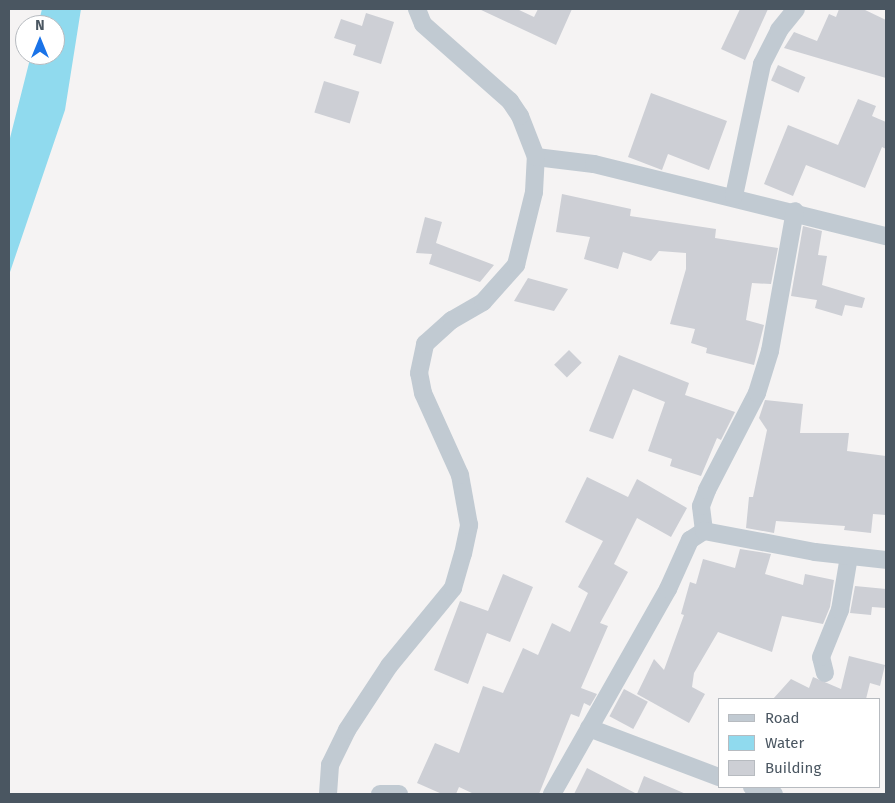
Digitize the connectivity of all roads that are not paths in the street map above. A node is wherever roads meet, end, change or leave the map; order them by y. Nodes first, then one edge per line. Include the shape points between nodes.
1 (417, 9) edge
2 (796, 9) edge
3 (536, 157) junction
4 (734, 196) junction
5 (795, 211) junction
6 (886, 236) edge
7 (704, 531) junction
8 (849, 556) junction
9 (886, 560) edge
10 (825, 673) dead end
11 (588, 728) junction
12 (718, 777) edge
13 (755, 788) edge
14 (328, 794) edge
15 (380, 794) edge
16 (399, 794) edge
17 (552, 794) edge
18 (774, 794) edge

1 - 3 street via 423,24 510,101 520,116
2 - 4 street via 779,30 762,64
3 - 4 street via 594,164
3 - 14 street via 534,192 516,265 482,302 436,332 425,344 422,355 419,373 423,393 460,475 469,525 453,588 389,666 347,730 330,766
4 - 5 street
5 - 6 street
5 - 7 street via 770,351 757,394 701,506
7 - 8 street
7 - 11 street via 690,540 668,589
8 - 9 street
8 - 10 street via 840,610 821,657
11 - 12 street
11 - 17 street
13 - 18 street
15 - 16 street

